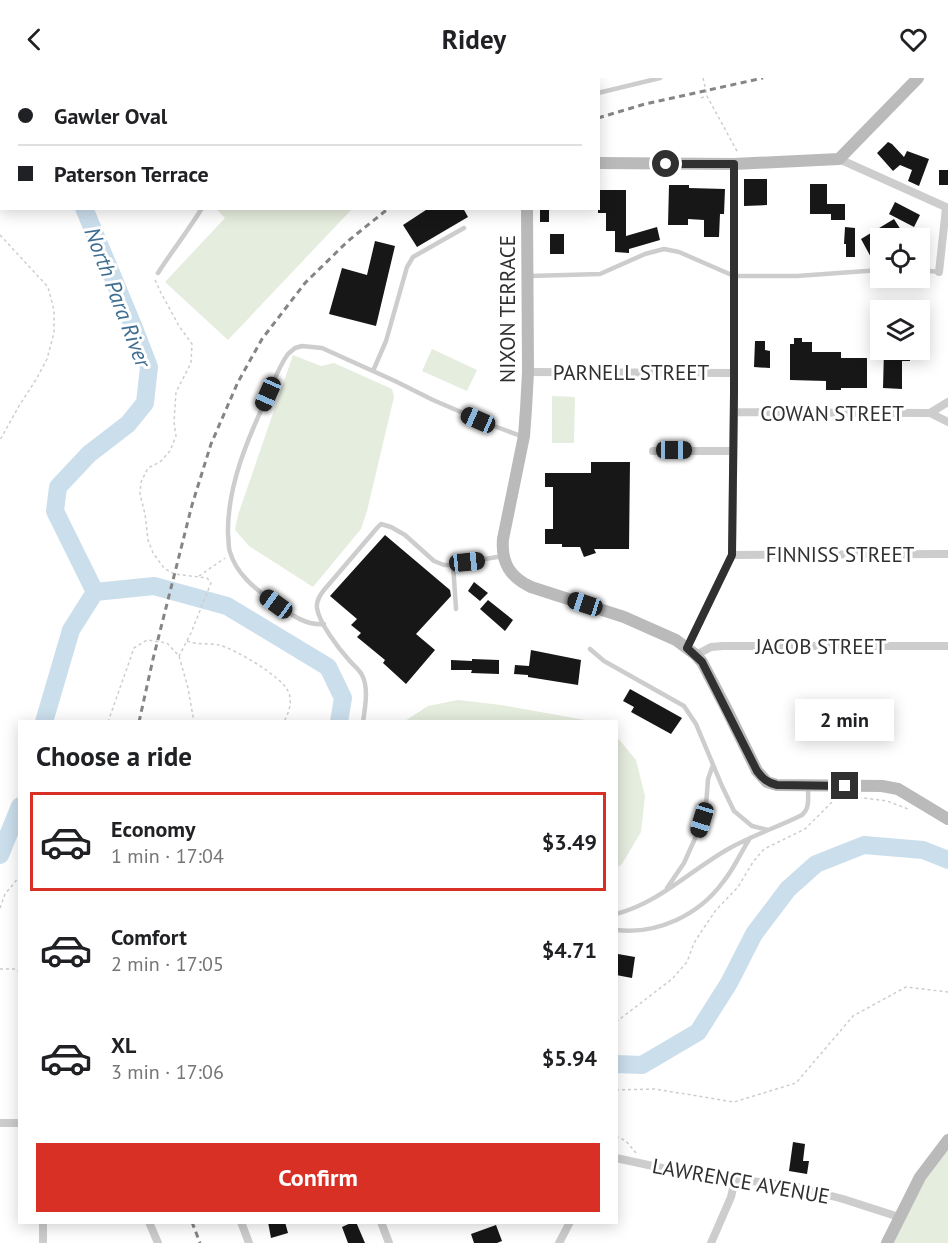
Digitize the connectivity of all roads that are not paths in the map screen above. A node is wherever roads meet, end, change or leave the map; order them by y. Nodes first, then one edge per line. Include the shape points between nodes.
1 (660, 78) edge
2 (918, 78) edge
3 (600, 93) edge
4 (736, 159) junction
5 (839, 159) junction
6 (600, 163) edge
7 (947, 208) edge
8 (201, 210) edge
9 (527, 210) edge
10 (464, 228) dead end
11 (870, 271) edge
12 (930, 271) edge
13 (939, 272) joint
14 (158, 273) road end
15 (527, 276) junction
16 (734, 276) junction
17 (373, 371) junction
18 (528, 372) junction
19 (734, 373) junction
20 (948, 402) edge
21 (734, 412) junction
22 (930, 413) junction
23 (948, 422) edge
24 (524, 436) junction
25 (654, 450) dead end
26 (733, 451) junction
27 (948, 554) edge
28 (732, 555) junction
29 (503, 556) junction
30 (453, 564) junction
31 (456, 609) dead end
32 (324, 624) junction
33 (948, 646) edge
34 (590, 649) dead end
35 (691, 652) junction
36 (363, 720) edge
37 (713, 765) junction
38 (808, 786) junction
39 (948, 819) edge
40 (768, 830) junction
41 (750, 837) junction
42 (666, 890) junction
43 (618, 913) edge
44 (618, 930) edge
45 (0, 1123) edge
46 (18, 1123) edge
47 (948, 1140) edge
48 (618, 1158) edge
49 (735, 1180) junction
50 (899, 1218) junction
51 (43, 1224) edge
52 (151, 1224) edge
53 (242, 1224) edge
54 (382, 1224) edge
55 (569, 1224) edge
56 (44, 1243) edge
57 (158, 1243) edge
58 (249, 1243) edge
59 (389, 1243) edge
60 (559, 1243) edge
61 (711, 1243) edge
62 (887, 1243) edge

1 - 3 lane
2 - 5 street
4 - 5 street
4 - 6 street
4 - 16 street
5 - 7 street
7 - 13 street
8 - 14 lane
9 - 15 street, NIXON TERRACE
10 - 17 lane via 413,257
11 - 16 lane
12 - 13 lane
15 - 16 lane via 600,274 664,249
15 - 18 street, NIXON TERRACE
16 - 19 street
17 - 24 lane via 490,425
17 - 32 lane via 322,348 302,346 288,354 252,430 228,520 231,555 242,575 299,619
18 - 19 street, PARNELL STREET
18 - 24 street, NIXON TERRACE
19 - 21 street
20 - 22 street
21 - 22 street, COWAN STREET
21 - 26 street
22 - 23 street
24 - 29 street, NIXON TERRACE
25 - 26 street
26 - 28 street
27 - 28 street, FINNISS STREET
28 - 35 street
29 - 30 lane
29 - 35 street via 505,565 525,585 624,617 670,637
30 - 31 lane
30 - 32 lane via 434,561 405,536 381,524 320,597 317,608
32 - 36 lane via 364,681
33 - 35 street, JACOB STREET via 723,646
34 - 37 lane via 604,661 684,706
35 - 38 street via 702,662 759,774 771,784
37 - 40 lane via 734,811 752,826
37 - 42 lane via 697,834
38 - 39 street via 898,789
38 - 40 lane via 807,811
40 - 41 lane
41 - 42 lane
41 - 44 lane via 724,882 684,917 661,926
42 - 43 lane
45 - 46 street
47 - 50 street via 920,1177
48 - 49 street, LAWRENCE AVENUE
49 - 50 street, LAWRENCE AVENUE via 794,1186
49 - 61 street
50 - 62 street
51 - 56 street
52 - 57 street
53 - 58 street
54 - 59 street
55 - 60 street

